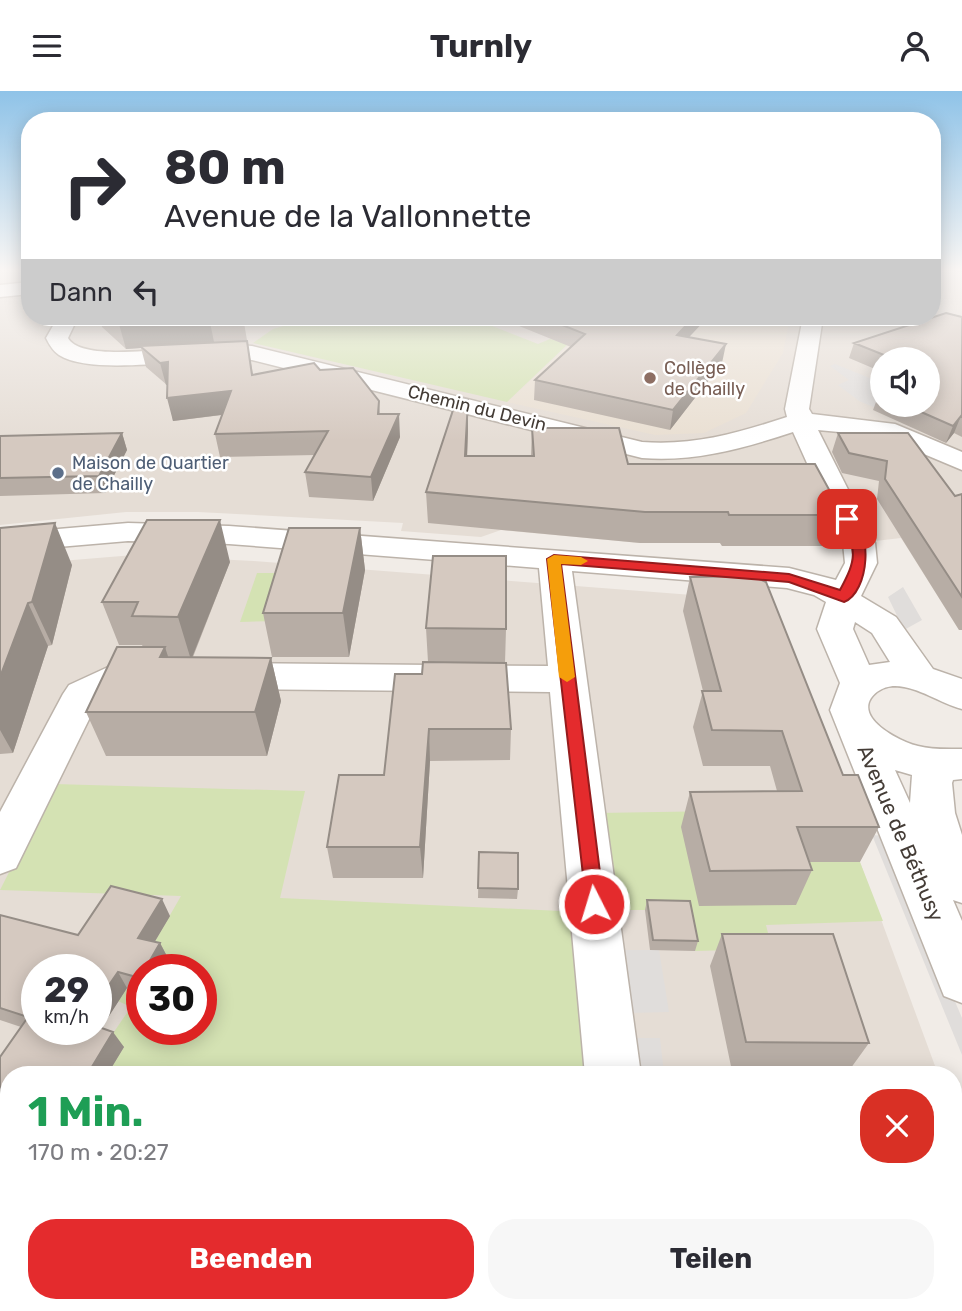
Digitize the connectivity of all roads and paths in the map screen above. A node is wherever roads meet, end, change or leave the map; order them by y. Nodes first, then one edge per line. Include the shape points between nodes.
1 (61, 327) edge
2 (811, 327) edge
3 (801, 421) junction
4 (962, 462) edge
5 (0, 543) edge
6 (554, 559) junction
7 (844, 597) junction
8 (567, 679) junction
9 (859, 683) junction
10 (948, 688) edge
11 (856, 727) junction
12 (948, 765) edge
13 (0, 855) edge
14 (962, 883) edge
15 (962, 979) edge
16 (612, 1066) edge

1 - 3 street, Chemin du Devin via 58,343 71,353 234,350 642,450 728,446
2 - 3 street via 797,397
3 - 4 street, Chemin du Devin via 886,429
3 - 7 street via 859,543 861,562
5 - 6 street via 91,534 172,533
6 - 7 street via 789,578
6 - 8 street
7 - 9 street via 835,629
7 - 10 street via 884,625
8 - 13 street via 119,675 82,694
8 - 16 street
9 - 10 street via 886,675
9 - 11 street, Avenue de Béthusy via 850,695 849,710
11 - 12 street, Avenue de Béthusy via 879,747 909,761
11 - 15 street, Avenue de Béthusy
12 - 14 street, Avenue de Béthusy via 928,790 932,816

